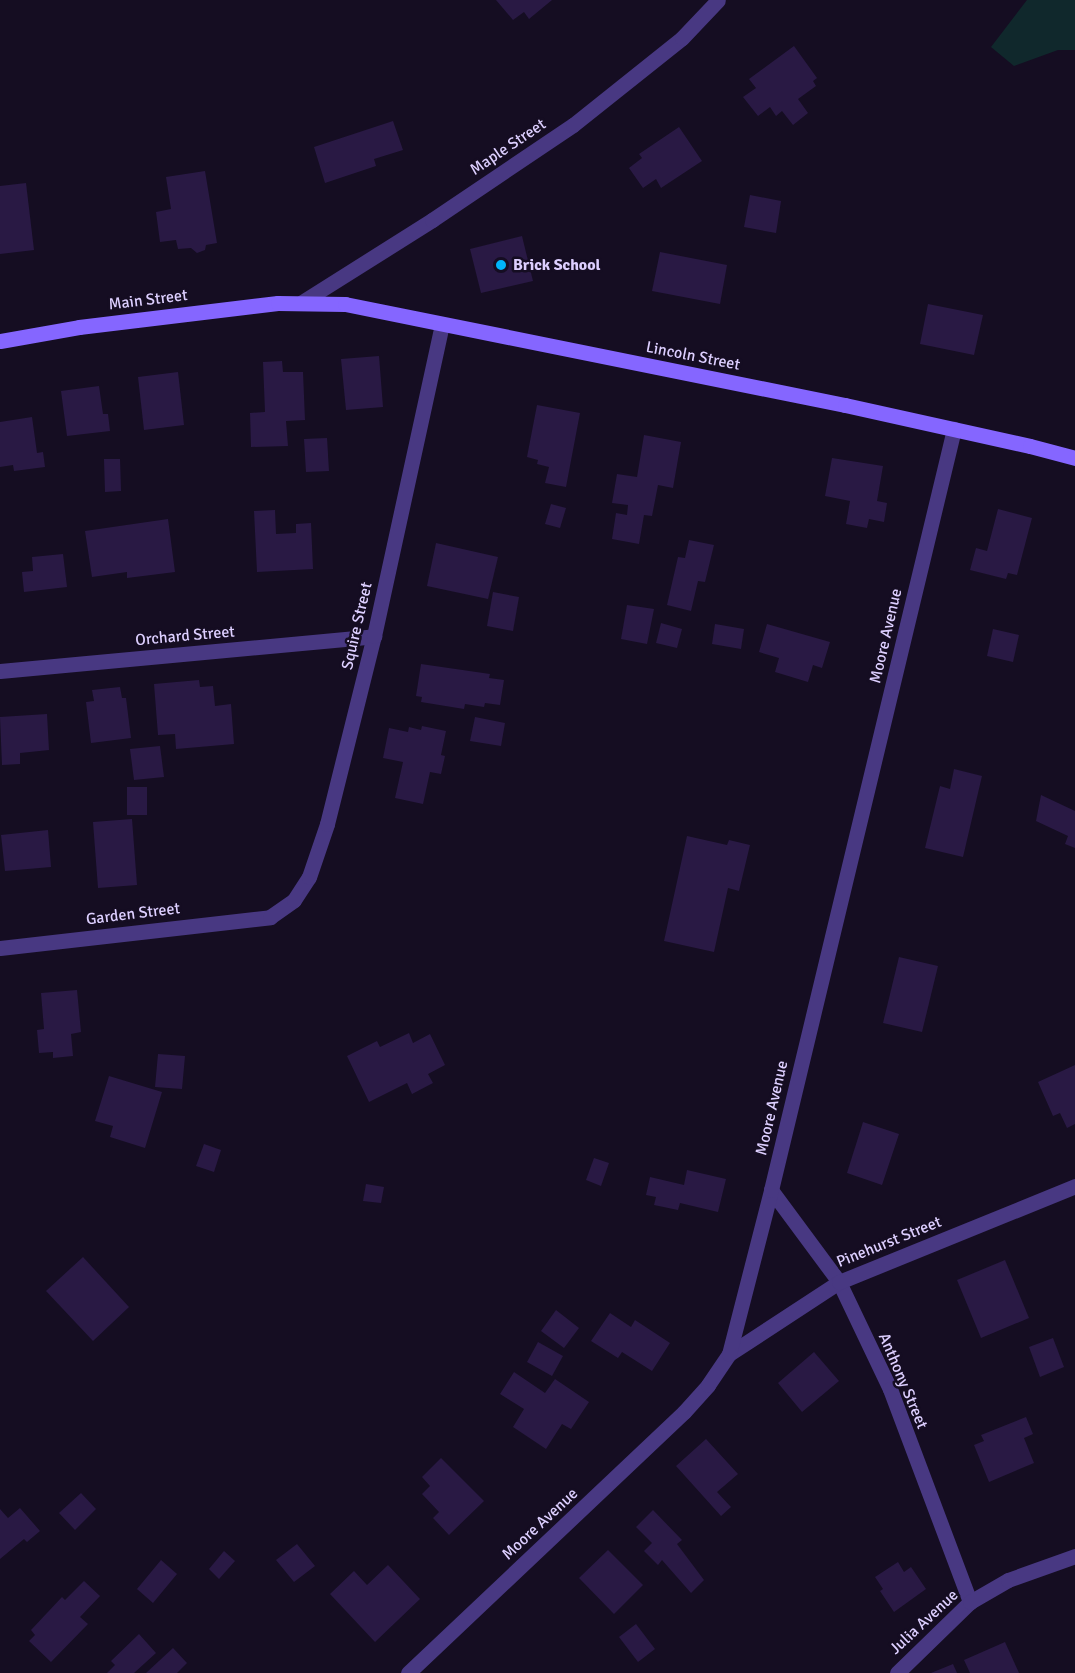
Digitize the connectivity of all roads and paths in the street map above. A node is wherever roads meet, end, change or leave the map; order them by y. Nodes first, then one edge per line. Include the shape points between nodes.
1 (718, 0) edge
2 (302, 302) junction
3 (442, 324) junction
4 (0, 341) edge
5 (954, 429) junction
6 (1075, 458) edge
7 (374, 636) junction
8 (0, 671) edge
9 (270, 917) joint
10 (0, 948) edge
11 (1075, 1186) edge
12 (771, 1190) junction
13 (838, 1282) junction
14 (729, 1354) junction
15 (1075, 1556) edge
16 (970, 1602) junction
17 (408, 1673) edge
18 (897, 1673) edge

1 - 2 street, Maple Street via 682,38 573,125
2 - 3 main road, Lincoln Street via 345,304
2 - 4 main road, Main Street via 79,327
3 - 5 main road, Lincoln Street
3 - 7 street, Squire Street
5 - 6 main road, Lincoln Street
5 - 12 street, Moore Avenue
7 - 8 street, Orchard Street
7 - 9 street, Squire Street via 327,824 309,877 294,900
9 - 10 street, Garden Street
11 - 13 street, Pinehurst Street
12 - 13 street, Anthony Street
12 - 14 street, Moore Avenue
13 - 14 street, Pinehurst Street
13 - 16 street, Anthony Street via 890,1389
14 - 17 street, Moore Avenue via 684,1412
15 - 16 street, Julia Avenue via 1008,1580
16 - 18 street, Julia Avenue

